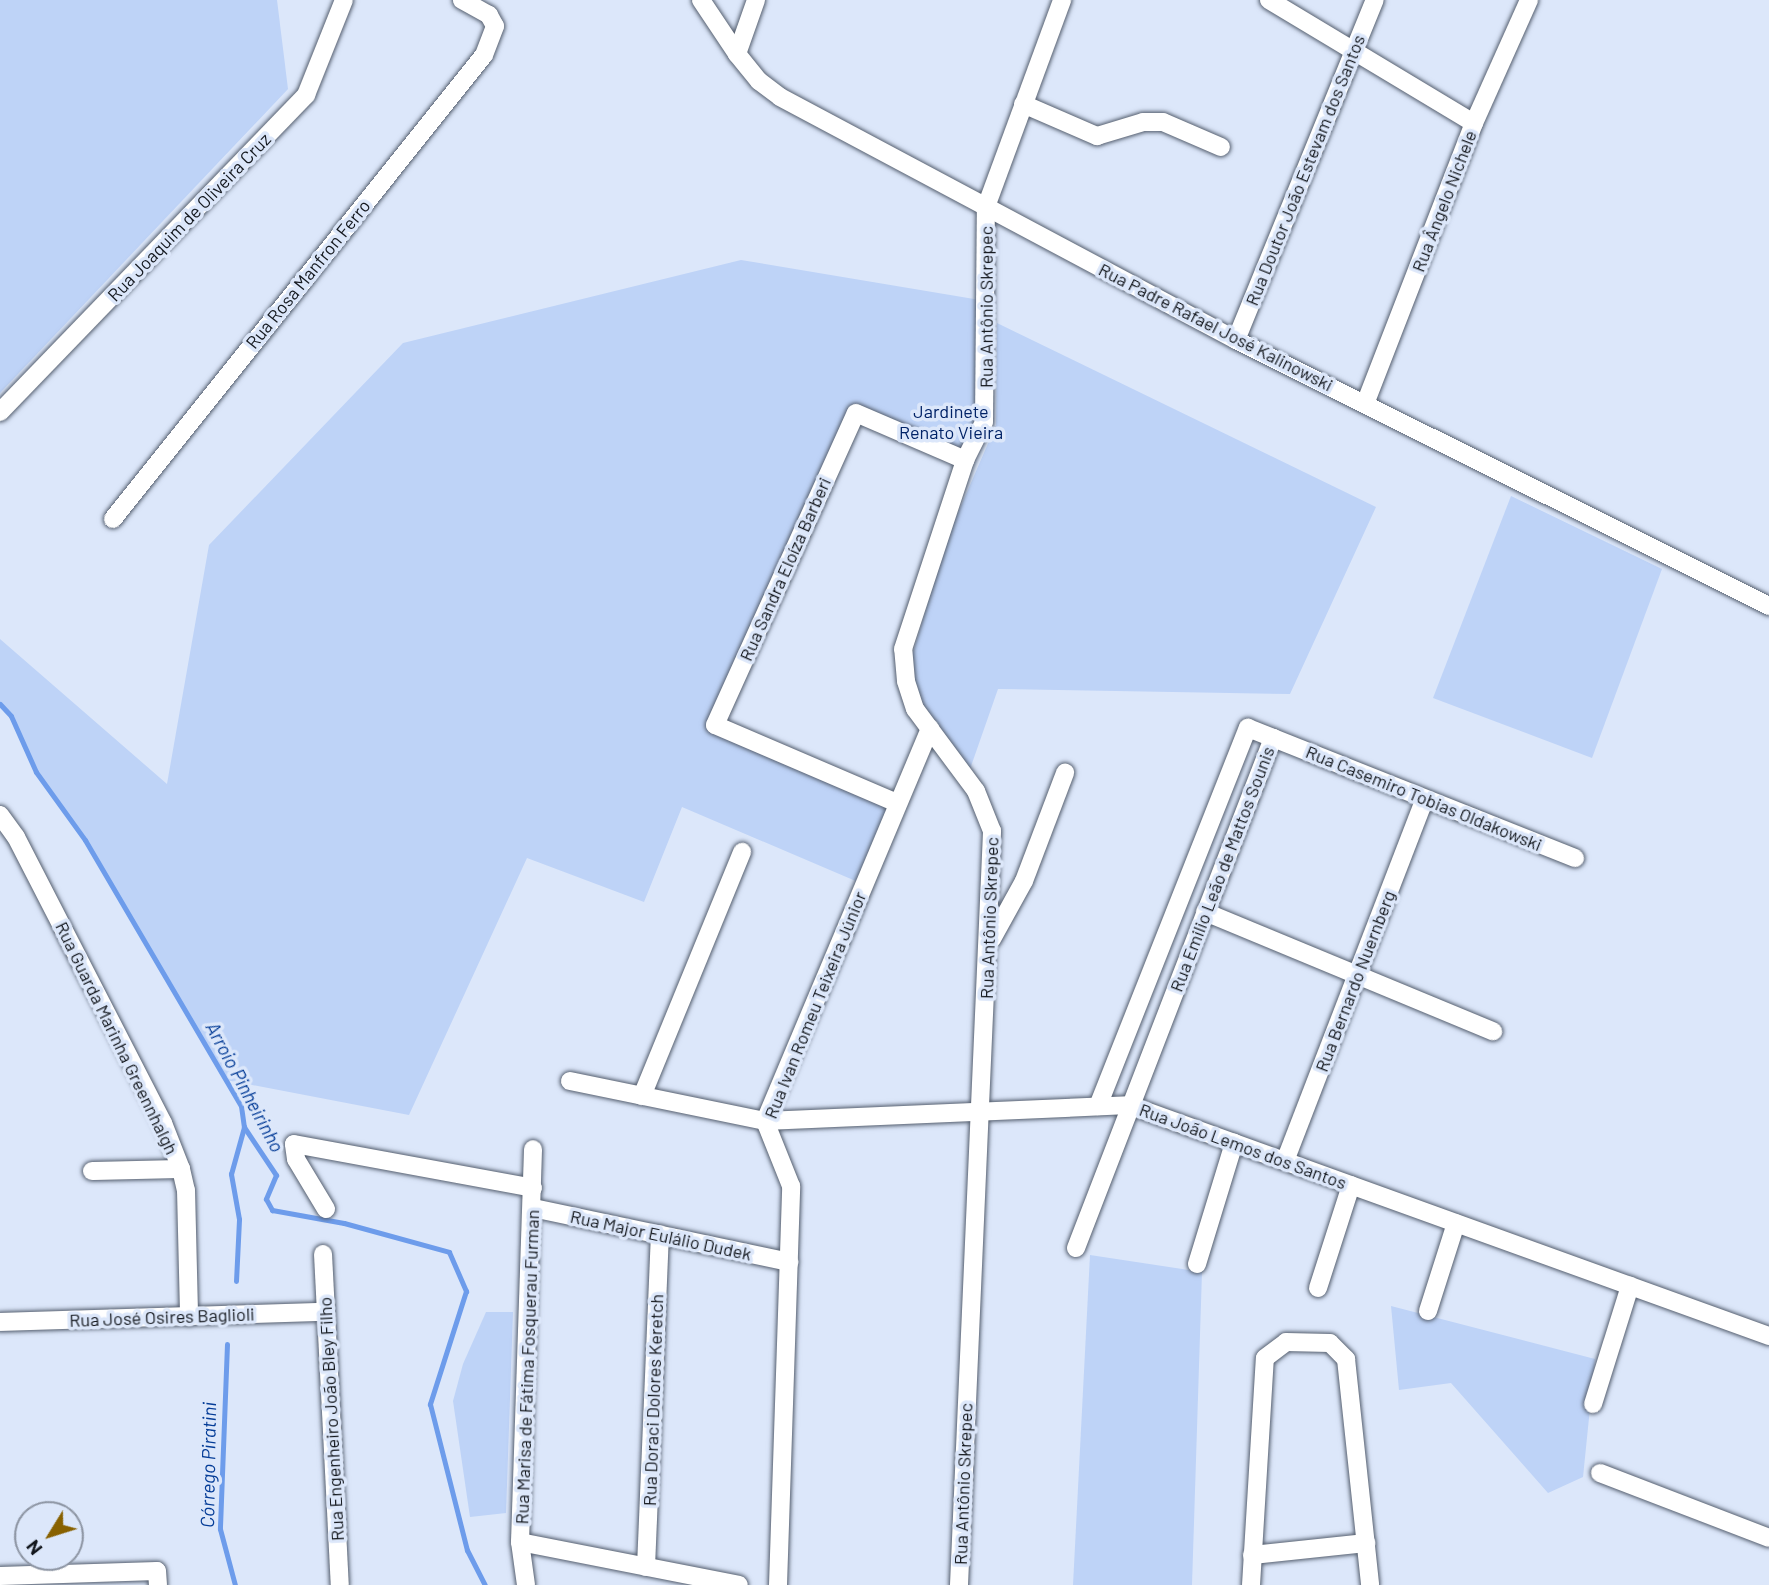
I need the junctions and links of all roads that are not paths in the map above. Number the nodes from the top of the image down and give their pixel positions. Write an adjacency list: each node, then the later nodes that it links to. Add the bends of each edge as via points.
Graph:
1 (344, 0): 17 (street, Rua Joaquim de Oliveira Cruz, via 306,95)
2 (462, 0): 19 (street, Rua Rosa Manfron Ferro, via 489,15 495,26 484,55)
3 (701, 0): 10 (street, Rua Padre Rafael José Kalinowski)
4 (756, 0): 10 (street)
5 (1062, 0): 11 (street, Rua Antônio Skrepec)
6 (1269, 0): 9 (street)
7 (1375, 0): 9 (street, Rua Doutor João Estevam dos Santos)
8 (1529, 0): 12 (street, Rua Ângelo Nichele)
9 (1355, 49): 12 (street); 15 (street, Rua Doutor João Estevam dos Santos)
10 (737, 54): 14 (street, Rua Padre Rafael José Kalinowski, via 759,81 780,97)
11 (1023, 104): 13 (street, via 1097,136 1143,122 1163,122); 14 (street, Rua Antônio Skrepec)
12 (1474, 123): 16 (street, Rua Ângelo Nichele)
13 (1222, 147)
14 (986, 207): 15 (street, Rua Padre Rafael José Kalinowski); 18 (street, Rua Antônio Skrepec, via 986,401 984,422)
15 (1236, 340): 16 (street, Rua Padre Rafael José Kalinowski)
16 (1365, 404): 20 (street, Rua Padre Rafael José Kalinowski)
17 (0, 412)
18 (965, 460): 21 (street, Rua Antônio Skrepec, via 903,649 910,695); 25 (street, Rua Sandra Eloíza Barberi, via 856,413 715,725)
19 (113, 519)
20 (1769, 606)
21 (930, 728): 25 (street, Rua Ivan Romeu Teixeira Júnior); 30 (street, Rua Antônio Skrepec, via 990,818)
22 (1273, 738): 24 (street, Rua Casemiro Tobias Oldakowski); 29 (street, Rua Emilio Leão de Mattos Sounis); 32 (street, Rua Emilio Leão de Mattos Sounis, via 1248,728)
23 (1065, 773): 30 (street, via 1024,881)
24 (1424, 800): 28 (street, Rua Casemiro Tobias Oldakowski); 31 (street, Rua Bernardo Nuernberg)
25 (897, 803): 40 (street, Rua Ivan Romeu Teixeira Júnior)
26 (0, 815): 44 (street, Rua Guarda Marinha Greennhalgh, via 16,837 163,1123)
27 (742, 852): 36 (street)
28 (1575, 858)
29 (1205, 912): 31 (street); 33 (street, Rua Emilio Leão de Mattos Sounis)
30 (990, 943): 39 (street, Rua Antônio Skrepec)
31 (1357, 975): 34 (street); 43 (street, Rua Bernardo Nuernberg)
32 (1149, 977): 33 (street); 38 (street, Rua Emilio Leão de Mattos Sounis)
33 (1175, 987): 37 (street, Rua Emilio Leão de Mattos Sounis)
34 (1493, 1031)
35 (570, 1081): 36 (street, Rua João Lemos dos Santos)
36 (642, 1096): 40 (street, Rua João Lemos dos Santos)
37 (1129, 1105): 38 (street, Rua João Lemos dos Santos); 41 (street, Rua João Lemos dos Santos); 52 (street, Rua Emilio Leão de Mattos Sounis)
38 (1098, 1106): 39 (street, Rua João Lemos dos Santos)
39 (978, 1113): 40 (street, Rua João Lemos dos Santos); 76 (street, Rua Antônio Skrepec)
40 (765, 1121): 54 (street, Rua Ivan Romeu Teixeira Júnior, via 791,1185)
41 (1234, 1143): 43 (street, Rua João Lemos dos Santos); 55 (street)
42 (533, 1149): 47 (street, Rua Marisa de Fátima Fosquerau Furman)
43 (1285, 1161): 46 (street, Rua João Lemos dos Santos)
44 (181, 1169): 45 (street); 60 (street, Rua Guarda Marinha Greennhalgh, via 186,1190)
45 (92, 1171)
46 (1351, 1185): 50 (street, Rua João Lemos dos Santos); 57 (street)
47 (533, 1188): 48 (street, Rua Marisa de Fátima Fosquerau Furman); 49 (street, via 294,1144 296,1159)
48 (533, 1208): 51 (street, Rua Major Eulálio Dudek); 66 (street, Rua Marisa de Fátima Fosquerau Furman)
49 (326, 1209)
50 (1456, 1223): 56 (street, Rua João Lemos dos Santos); 58 (street)
51 (660, 1234): 54 (street, Rua Major Eulálio Dudek); 69 (street, Rua Doraci Dolores Keretch)
52 (1076, 1248)
53 (323, 1254): 59 (street, Rua Engenheiro João Bley Filho)
54 (789, 1262): 75 (street, Rua Ivan Romeu Teixeira Júnior)
55 (1197, 1264)
56 (1630, 1286): 62 (street, Rua João Lemos dos Santos); 63 (street)
57 (1318, 1288)
58 (1428, 1311)
59 (324, 1312): 60 (street, Rua José Osires Baglioli); 72 (street, Rua Engenheiro João Bley Filho)
60 (189, 1317): 61 (street, Rua José Osires Baglioli)
61 (0, 1322)
62 (1769, 1336)
63 (1593, 1404)
64 (1600, 1473): 65 (street)
65 (1769, 1538)
66 (520, 1542): 69 (street); 73 (street, Rua Marisa de Fátima Fosquerau Furman)
67 (1366, 1544): 68 (street); 68 (street, via 1346,1359 1330,1343 1286,1342 1265,1358); 78 (street)
68 (1252, 1555): 77 (street)
69 (646, 1567): 74 (street)
70 (0, 1576): 71 (street)
71 (157, 1578)
72 (340, 1585)
73 (526, 1585)
74 (739, 1585)
75 (778, 1585)
76 (959, 1585)
77 (1251, 1585)
78 (1370, 1585)

